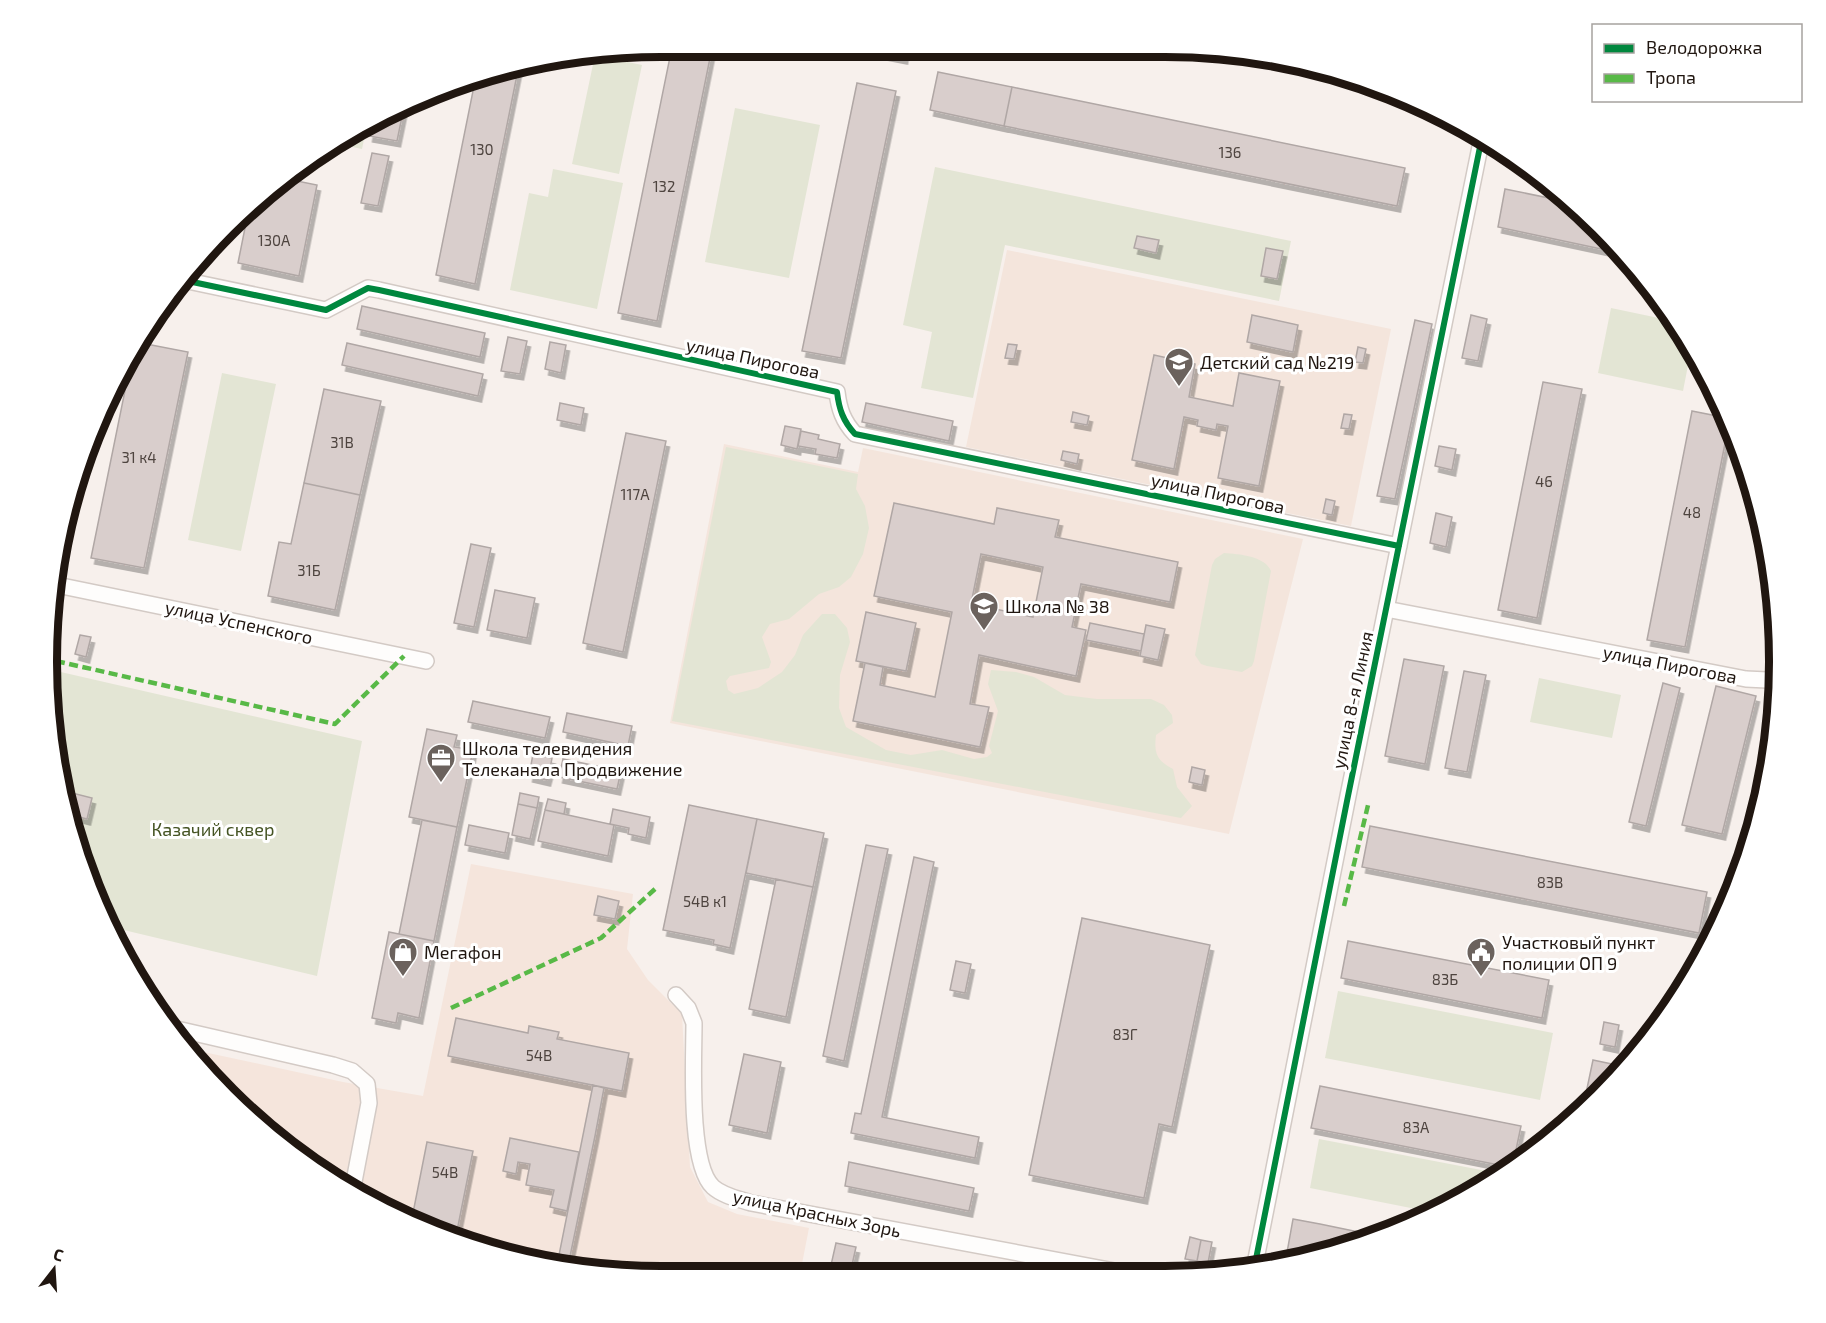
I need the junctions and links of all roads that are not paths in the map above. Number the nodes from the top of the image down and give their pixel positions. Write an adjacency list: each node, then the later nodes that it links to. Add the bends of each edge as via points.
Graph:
1 (1480, 146): 3 (street, улица 8-я Линия)
2 (192, 282): 3 (street, улица Пирогова, via 326,310 368,288 379,290 837,392 839,409 855,434)
3 (1399, 546): 5 (street, улица 8-я Линия)
4 (62, 586): 6 (street, улица Успенского)
5 (1386, 609): 7 (street, улица Пирогова, via 1746,679); 11 (street, улица 8-я Линия)
6 (426, 660)
7 (1769, 679)
8 (676, 995): 12 (street, улица Красных Зорь, via 688,1008 694,1023 696,1144 701,1168 712,1187 751,1203)
9 (183, 1031): 10 (street, via 333,1065 352,1071 367,1084 369,1103)
10 (354, 1182)
11 (1256, 1259)
12 (1088, 1266)

